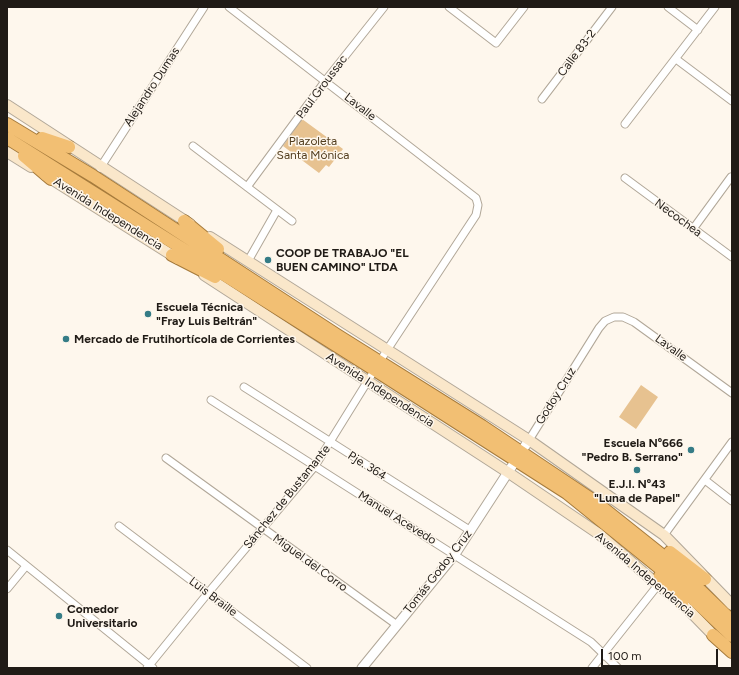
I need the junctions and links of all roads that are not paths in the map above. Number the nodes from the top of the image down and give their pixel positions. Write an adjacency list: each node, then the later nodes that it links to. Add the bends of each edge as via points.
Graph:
1 (204, 7): 22 (street, Alejandro Dumas)
2 (229, 7): 11 (street, Lavalle)
3 (384, 7): 11 (street, Paul Groussac)
4 (449, 7): 5 (street, via 496,43)
5 (524, 7)
6 (612, 7): 12 (street, Calle 83-2)
7 (668, 7): 9 (street)
8 (715, 7): 9 (street)
9 (698, 30): 10 (street)
10 (676, 59): 13 (street); 16 (street)
11 (326, 80): 26 (street, Paul Groussac); 28 (street, Lavalle, via 476,198)
12 (542, 99)
13 (732, 101)
14 (7, 106): 20 (main road)
15 (7, 123): 20 (highway, via 50,142); 35 (highway, Avenida Independencia, via 93,176)
16 (625, 124)
17 (7, 138): 35 (highway, Avenida Independencia)
18 (7, 142): 25 (highway)
19 (193, 146): 26 (street)
20 (69, 147): 22 (main road)
21 (7, 152): 25 (main road, Avenida Independencia)
22 (100, 168): 29 (main road)
23 (731, 176): 31 (street)
24 (624, 178): 31 (street, Necochea)
25 (51, 179): 32 (main road, Avenida Independencia)
26 (247, 187): 27 (street)
27 (277, 210): 30 (street); 34 (street)
28 (476, 215): 37 (street, Sánchez de Bustamante)
29 (184, 221): 34 (main road); 35 (highway, via 264,280)
30 (292, 221)
31 (693, 229): 33 (street, Necochea)
32 (172, 255): 35 (highway); 39 (main road, Avenida Independencia)
33 (732, 257)
34 (248, 260): 37 (main road)
35 (290, 310): 38 (highway, Avenida Independencia)
36 (605, 321): 41 (street, Lavalle, via 623,317 634,322); 43 (street, Godoy Cruz)
37 (387, 350): 38 (street, Sánchez de Bustamante); 43 (main road)
38 (378, 365): 39 (street, Sánchez de Bustamante); 46 (highway, Avenida Independencia)
39 (368, 382): 44 (street, Sánchez de Bustamante); 49 (main road, Avenida Independencia)
40 (244, 387): 44 (street, Pje. 364)
41 (732, 392)
42 (211, 400): 48 (street, Manuel Acevedo)
43 (529, 440): 46 (street, Godoy Cruz); 57 (main road)
44 (331, 442): 48 (street, Sánchez de Bustamante); 55 (street, Pje. 364)
45 (732, 442): 50 (street)
46 (519, 456): 49 (street, Godoy Cruz); 51 (highway, Avenida Independencia); 56 (highway, Avenida Independencia)
47 (166, 458): 54 (street, Miguel del Corro)
48 (315, 466): 54 (street, Sánchez de Bustamante); 59 (street, Manuel Acevedo)
49 (509, 473): 55 (street, Tomás Godoy Cruz); 62 (main road, Avenida Independencia, via 599,534)
50 (705, 480): 52 (street); 57 (street)
51 (594, 501): 61 (highway, via 648,535); 67 (highway, Avenida Independencia, via 673,564)
52 (732, 501)
53 (118, 526): 64 (street, Luis Braille)
54 (263, 529): 64 (street, Sánchez de Bustamante); 68 (street, Miguel del Corro)
55 (471, 532): 59 (street, Tomás Godoy Cruz)
56 (616, 533): 65 (highway, via 662,578); 70 (highway, Avenida Independencia, via 666,573)
57 (664, 535): 61 (main road)
58 (7, 550): 60 (street)
59 (455, 554): 68 (street, Tomás Godoy Cruz); 72 (street, Manuel Acevedo)
60 (26, 566): 63 (street); 74 (street)
61 (706, 579): 66 (main road)
62 (658, 585): 65 (main road, Avenida Independencia); 72 (street)
63 (7, 589)
64 (208, 593): 74 (street, Sánchez de Bustamante); 75 (street, Luis Braille)
65 (682, 603): 69 (main road, Avenida Independencia)
66 (732, 605)
67 (732, 622)
68 (396, 625): 76 (street, Tomás Godoy Cruz)
69 (713, 635): 71 (highway); 73 (main road, Avenida Independencia)
70 (732, 636)
71 (732, 652)
72 (604, 653): 77 (street); 78 (street, Manuel Acevedo)
73 (732, 655)
74 (150, 667)
75 (307, 668)
76 (362, 668)
77 (592, 668)
78 (618, 668)

